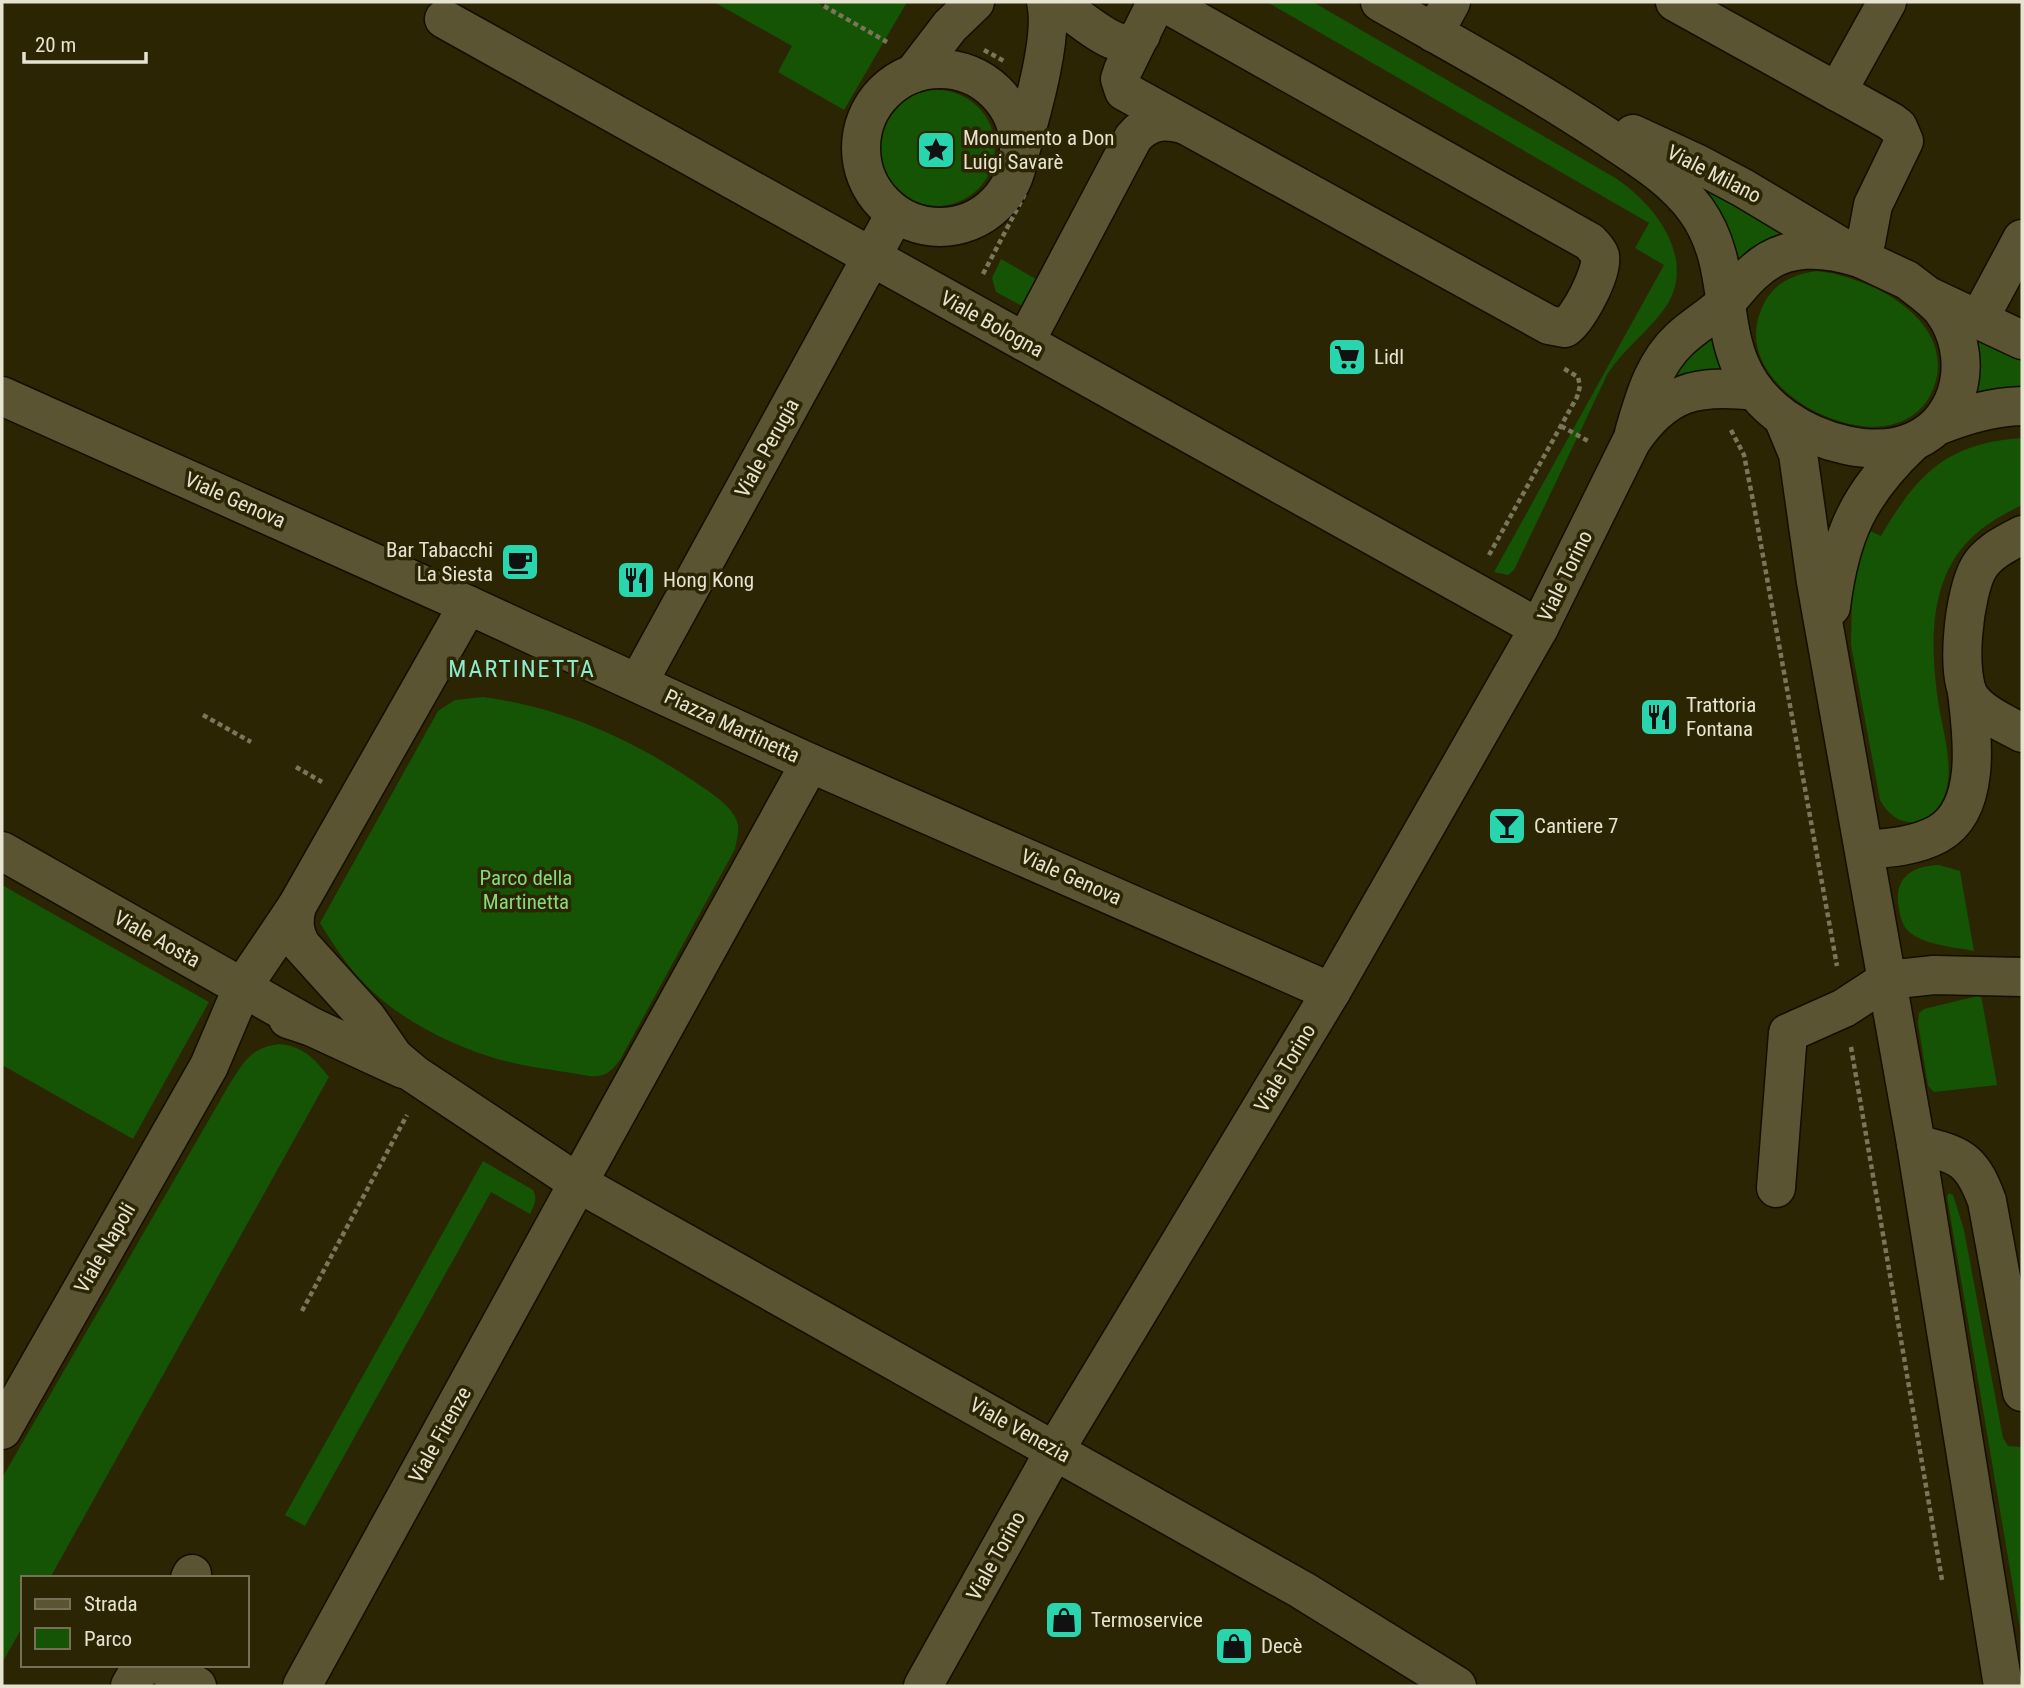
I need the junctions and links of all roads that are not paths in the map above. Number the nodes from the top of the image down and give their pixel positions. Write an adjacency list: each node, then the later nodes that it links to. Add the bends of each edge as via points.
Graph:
1 (975, 2): 10 (street)
2 (1046, 2): 14 (street, via 1042,61)
3 (1057, 2): 9 (street, via 1118,42)
4 (1380, 2): 7 (street, Viale Milano)
5 (1675, 2): 11 (street)
6 (1887, 2): 11 (street)
7 (1442, 17): 12 (street, Viale Milano)
8 (444, 19): 17 (street, Viale Bologna)
9 (1141, 35): 13 (street, via 1121,75 1122,88); 13 (street, via 1153,12 1162,5 1172,7 1590,242 1600,258 1597,277 1573,321 1560,328 1549,325)
10 (918, 67): 14 (street, via 966,73 990,86 1007,105 1017,128); 15 (street, via 890,86 872,106 862,130 861,157 868,183)
11 (1837, 92): 18 (street, via 1890,121 1905,141 1873,205)
12 (1560, 105): 18 (street, Viale Milano, via 1698,164); 20 (street, Viale Milano, via 1649,164 1684,196 1707,231)
13 (1183, 124): 23 (street, via 1159,121 1133,138)
14 (1019, 154): 15 (street, via 1013,178 1000,200 980,216 956,225 931,227)
15 (895, 214): 17 (street, Viale Perugia)
16 (2022, 239): 21 (street)
17 (872, 257): 23 (street, Viale Bologna); 34 (street, Viale Perugia)
18 (1860, 258): 19 (street, Viale Milano); 20 (street, Viale Milano, via 1816,248 1780,256 1753,272)
19 (1928, 296): 21 (street, Viale Milano); 28 (street, Viale Milano, via 1954,331 1962,368 1953,405)
20 (1726, 303): 24 (street, Viale Milano, via 1731,340); 29 (street, Viale Torino, via 1679,340 1662,361 1645,395)
21 (1979, 319): 22 (street, Viale Milano)
22 (2022, 340)
23 (1025, 342): 32 (street, Viale Bologna)
24 (1755, 391): 27 (street, Viale Milano); 29 (street, Viale Torino, via 1715,388 1684,395 1642,425)
25 (2, 396): 31 (street, Viale Genova)
26 (2022, 406): 28 (street, Viale Milano, via 1967,415)
27 (1783, 418): 28 (street, Viale Milano, via 1821,438 1873,449 1893,448); 33 (street, via 1798,454)
28 (1925, 434): 33 (street, via 1886,467 1847,532 1835,578)
29 (1631, 442): 32 (street, Viale Torino)
30 (2022, 535): 35 (street, via 1995,550 1979,567 1970,589 1962,642)
31 (468, 605): 34 (street, Piazza Martinetta); 40 (street)
32 (1539, 628): 44 (street, Viale Torino)
33 (1829, 651): 38 (street)
34 (638, 683): 37 (street, Piazza Martinetta)
35 (1967, 692): 36 (street, via 1981,708); 38 (street, via 1973,758 1963,803 1954,819 1941,832 1921,841)
36 (2022, 733)
37 (810, 763): 44 (street, Viale Genova); 49 (street, Piazza Martinetta)
38 (1865, 850): 42 (street)
39 (2, 851): 43 (street, Viale Aosta)
40 (297, 906): 43 (street); 47 (street, via 293,919 301,945 367,1018 394,1057)
41 (2022, 976): 42 (street, via 1934,975)
42 (1887, 980): 48 (street); 50 (street, via 1844,1008 1788,1033)
43 (243, 986): 45 (street, Viale Aosta); 46 (street, Viale Napoli)
44 (1331, 992): 53 (street, Viale Torino)
45 (313, 1027): 46 (street, Viale Napoli, via 286,1018 258,1023 226,1046); 47 (street)
46 (209, 1066): 52 (street, Viale Napoli)
47 (420, 1077): 49 (street)
48 (1916, 1144): 51 (street, via 1951,1153 1968,1163 1979,1180 1987,1201); 61 (street)
49 (578, 1183): 53 (street, Viale Venezia); 58 (street, Viale Firenze)
50 (1776, 1188)
51 (2022, 1392)
52 (3, 1423)
53 (1055, 1450): 59 (street, Viale Torino); 60 (street, Viale Venezia, via 1302,1590)
54 (141, 1667): 56 (street)
55 (164, 1667): 57 (street)
56 (130, 1686)
57 (197, 1686)
58 (302, 1686)
59 (923, 1686)
60 (1457, 1686)
61 (2003, 1686)

